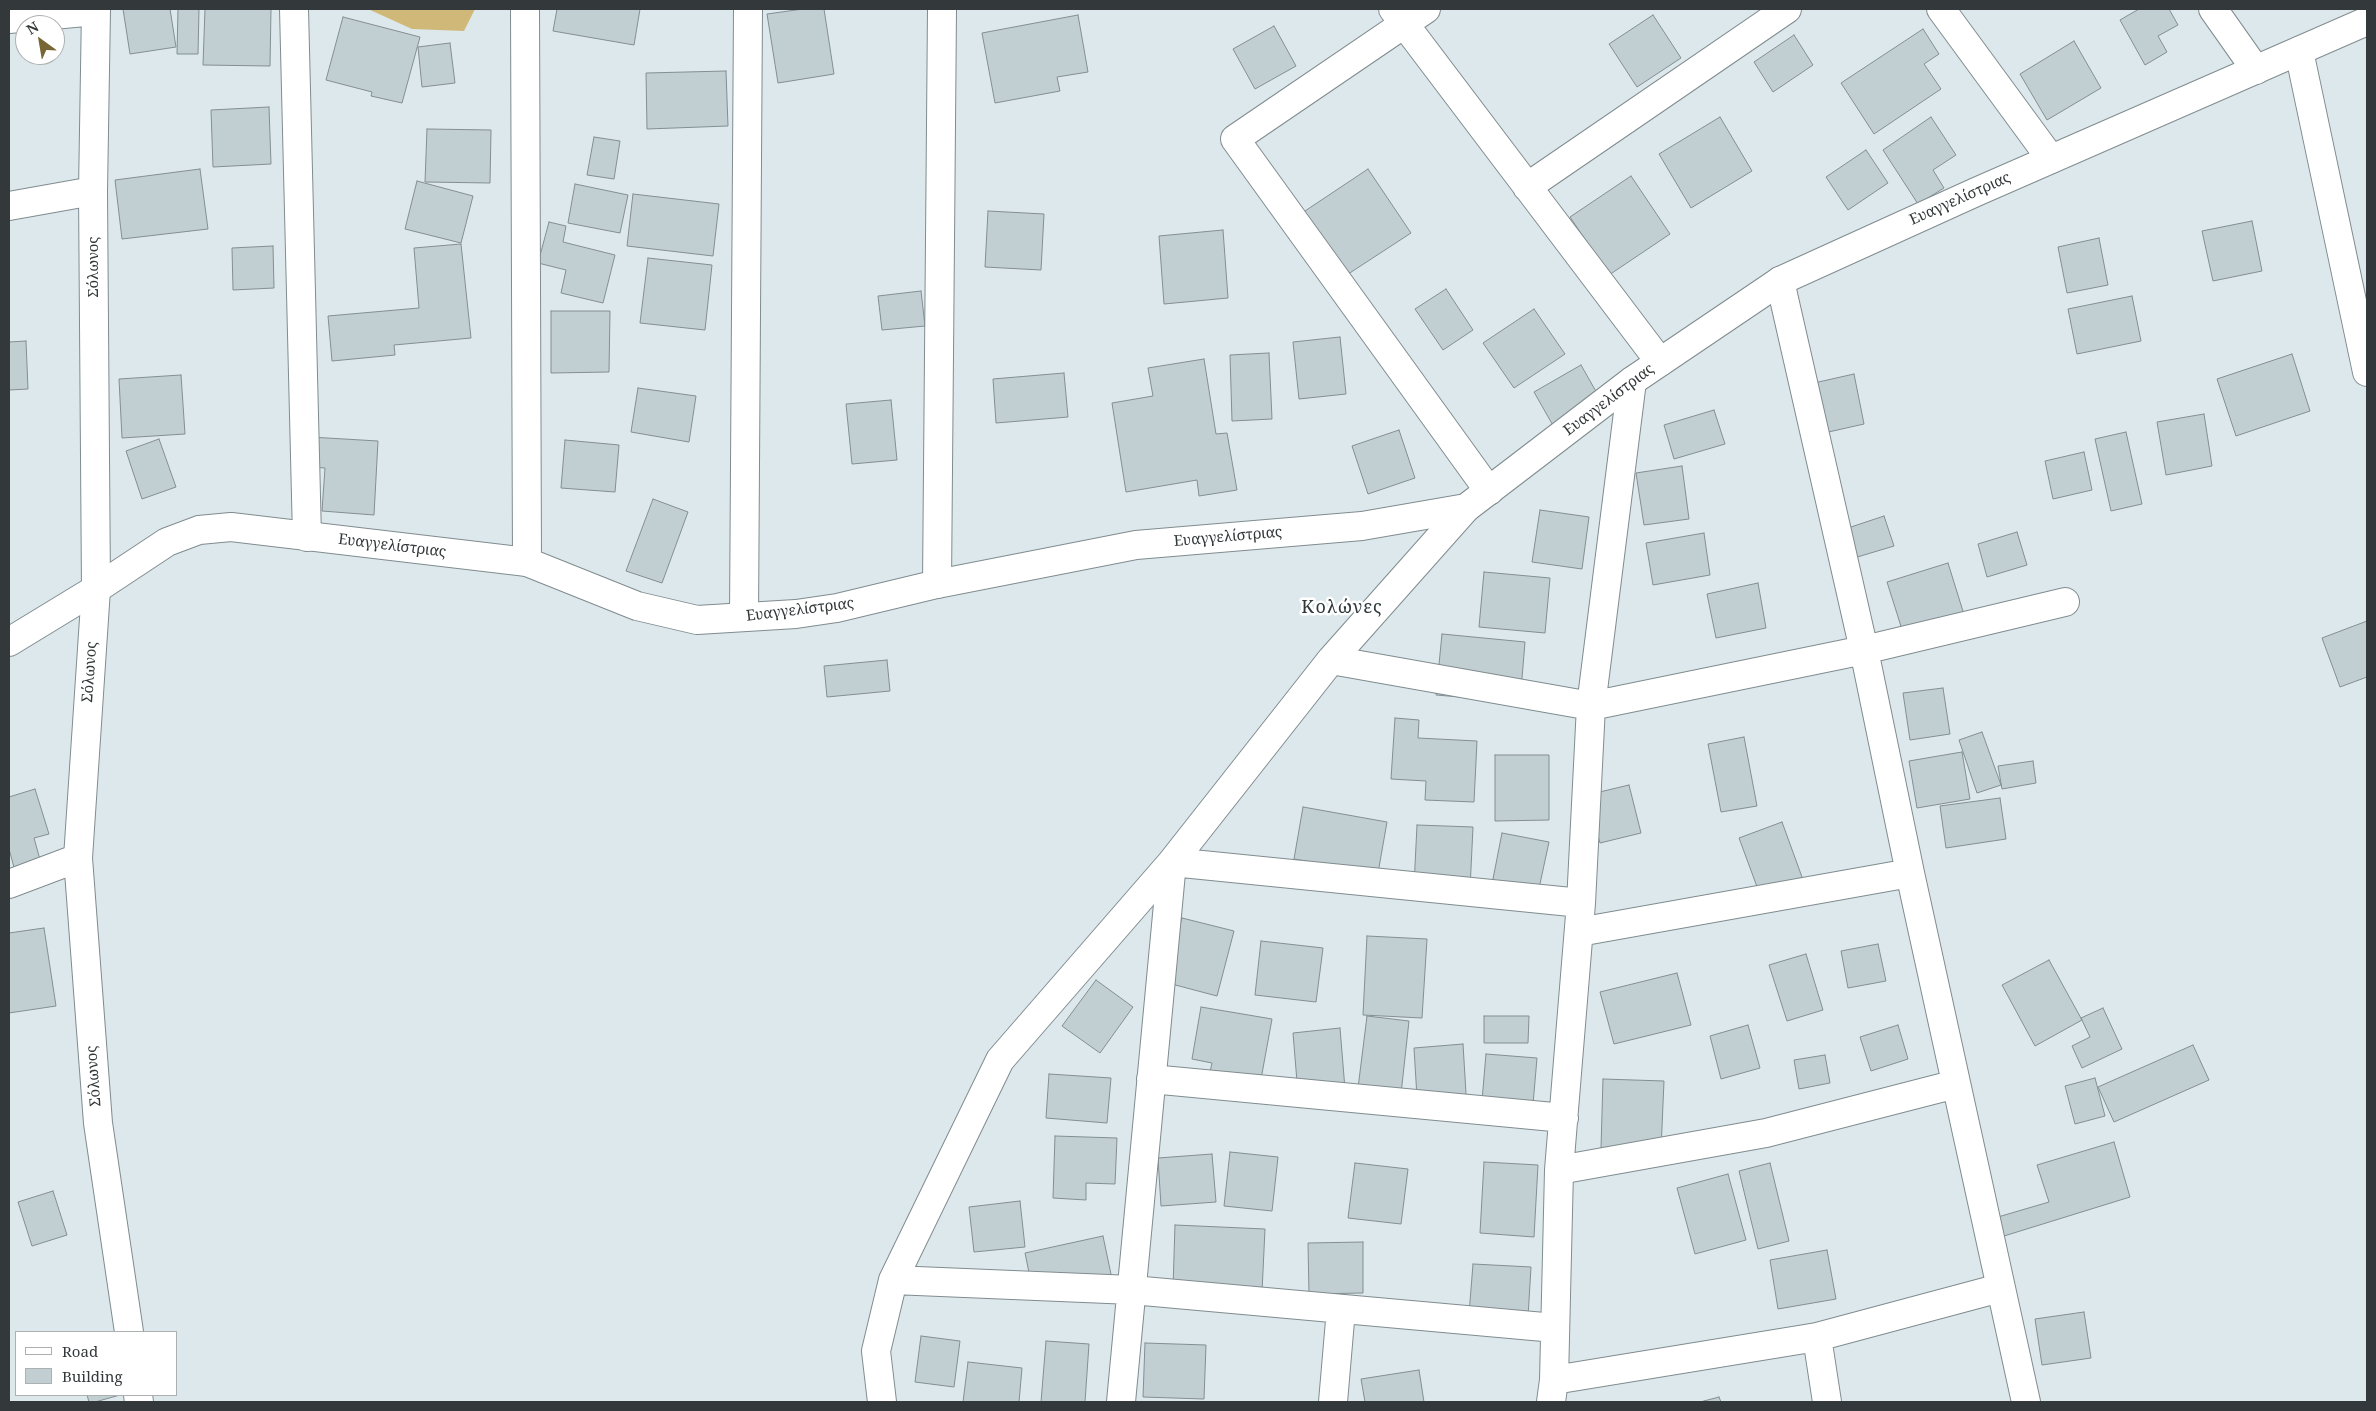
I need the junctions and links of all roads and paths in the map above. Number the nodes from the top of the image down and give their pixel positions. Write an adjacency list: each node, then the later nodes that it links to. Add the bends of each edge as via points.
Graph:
1 (294, 9): 24 (street)
2 (525, 9): 25 (street)
3 (748, 9): 29 (street)
4 (942, 9): 26 (street)
5 (1787, 9): 15 (street)
6 (1942, 9): 14 (street)
7 (2213, 9): 13 (street)
8 (96, 10): 10 (street); 16 (street, Σόλωνος)
9 (1408, 14): 15 (street); 22 (street, via 1235,139)
10 (9, 19)
11 (2367, 21): 12 (street, Ευαγγελίστριας)
12 (2299, 51): 13 (street, Ευαγγελίστριας); 20 (street)
13 (2256, 70): 14 (street, Ευαγγελίστριας)
14 (2051, 159): 18 (street, Ευαγγελίστριας)
15 (1527, 187): 19 (street)
16 (93, 191): 17 (street); 27 (street, Σόλωνος)
17 (9, 206)
18 (1780, 281): 19 (street, Ευαγγελίστριας); 31 (street)
19 (1660, 362): 21 (street, Ευαγγελίστριας)
20 (2367, 372)
21 (1632, 381): 22 (street, Ευαγγελίστριας); 33 (street)
22 (1488, 491): 23 (street, Ευαγγελίστριας)
23 (1466, 508): 26 (street, Ευαγγελίστριας, via 1362,526 1136,545); 32 (street)
24 (307, 536): 25 (street, Ευαγγελίστριας); 27 (street, Ευαγγελίστριας, via 232,527 199,530 167,542)
25 (527, 562): 29 (street, Ευαγγελίστριας, via 637,606 697,620)
26 (937, 584): 29 (street, Ευαγγελίστριας, via 837,608)
27 (96, 589): 30 (street, Ευαγγελίστριας); 34 (street, Σόλωνος)
28 (2065, 602): 31 (street)
29 (744, 617)
30 (9, 642)
31 (1864, 650): 33 (street); 36 (street)
32 (1331, 660): 33 (street); 35 (street)
33 (1591, 706): 38 (street)
34 (78, 858): 37 (street); 49 (street, Σόλωνος, via 98,1123)
35 (1172, 862): 38 (street); 40 (street); 44 (street, via 1000,1060)
36 (1910, 873): 39 (street); 41 (street)
37 (9, 884)
38 (1581, 904): 39 (street)
39 (1579, 932): 42 (street)
40 (1151, 1079): 42 (street); 46 (street)
41 (1956, 1084): 43 (street, via 1766,1133); 45 (street)
42 (1564, 1118): 43 (street)
43 (1559, 1170): 48 (street)
44 (893, 1280): 46 (street); 52 (street, via 876,1351)
45 (2000, 1288): 50 (street); 56 (street)
46 (1132, 1290): 47 (street); 53 (street)
47 (1341, 1309): 48 (street); 54 (street)
48 (1555, 1328): 51 (street)
49 (129, 1331)
50 (1817, 1337): 51 (street); 55 (street)
51 (1553, 1391)
52 (882, 1402)
53 (1121, 1402)
54 (1333, 1402)
55 (1827, 1402)
56 (2026, 1402)

